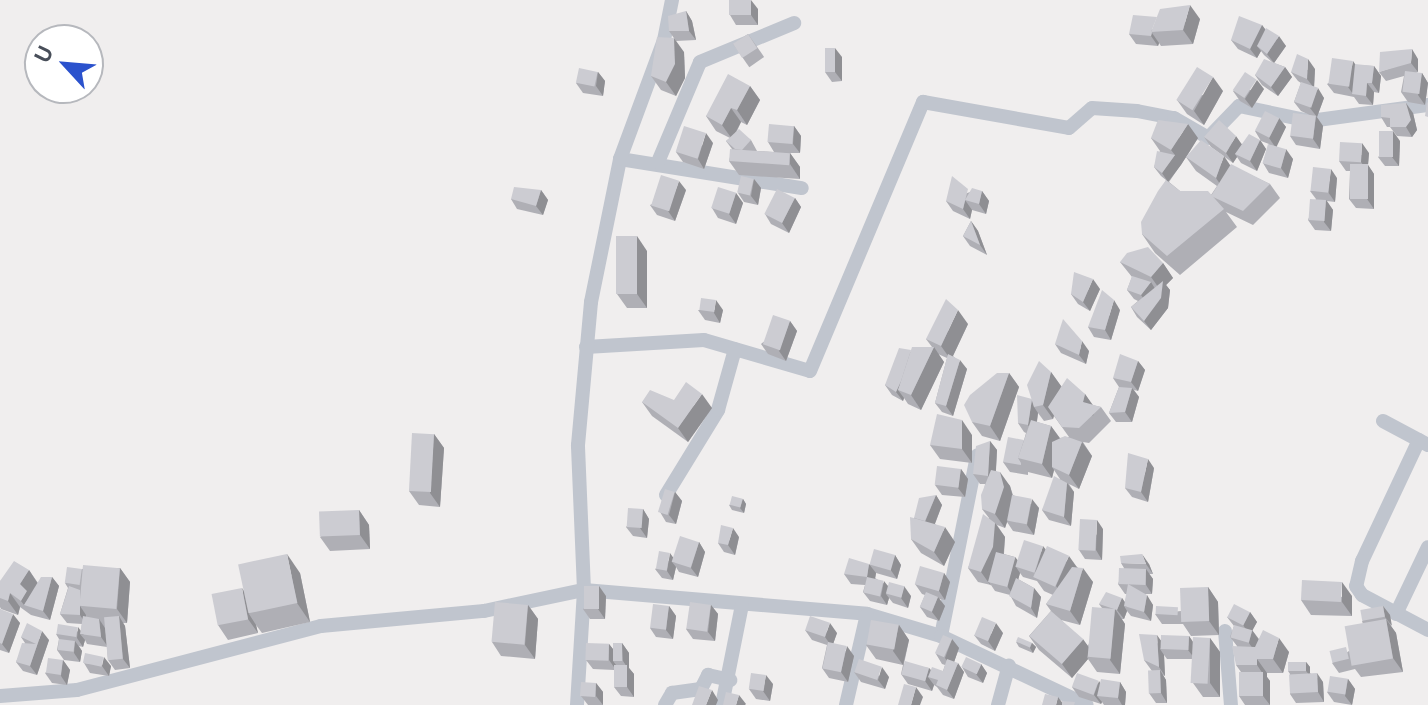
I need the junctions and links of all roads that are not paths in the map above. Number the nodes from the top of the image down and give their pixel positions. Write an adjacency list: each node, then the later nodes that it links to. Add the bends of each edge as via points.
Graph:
1 (672, 0): 4 (street, via 664,40)
2 (794, 23): 5 (street, via 700,62)
3 (1428, 105): 8 (street, via 1310,121 1239,106 1208,138 1174,118 1137,111 1092,108 1069,128 923,102 810,371)
4 (620, 159): 5 (street); 7 (street, via 599,244)
5 (658, 162): 6 (street)
6 (802, 188)
7 (586, 347): 8 (street, via 690,340); 14 (street, via 578,475)
8 (735, 349): 12 (street, via 718,410)
9 (1383, 421): 10 (street)
10 (1424, 443): 17 (street, via 1356,581 1362,595)
11 (979, 448): 20 (street)
12 (666, 495)
13 (1427, 552): 17 (street)
14 (584, 590): 15 (street); 23 (street, via 484,611 321,626 77,690); 24 (street)
15 (742, 605): 16 (street); 22 (street)
16 (867, 614): 20 (street); 27 (street)
17 (1396, 614): 18 (street)
18 (1428, 630)
19 (1225, 631): 30 (street)
20 (941, 636): 21 (street)
21 (1009, 665): 28 (street); 29 (street)
22 (730, 680): 25 (street, via 708,675 701,689 672,693); 26 (street)
23 (0, 696)
24 (577, 705)
25 (665, 705)
26 (722, 705)
27 (846, 705)
28 (998, 705)
29 (1087, 705)
30 (1231, 705)

